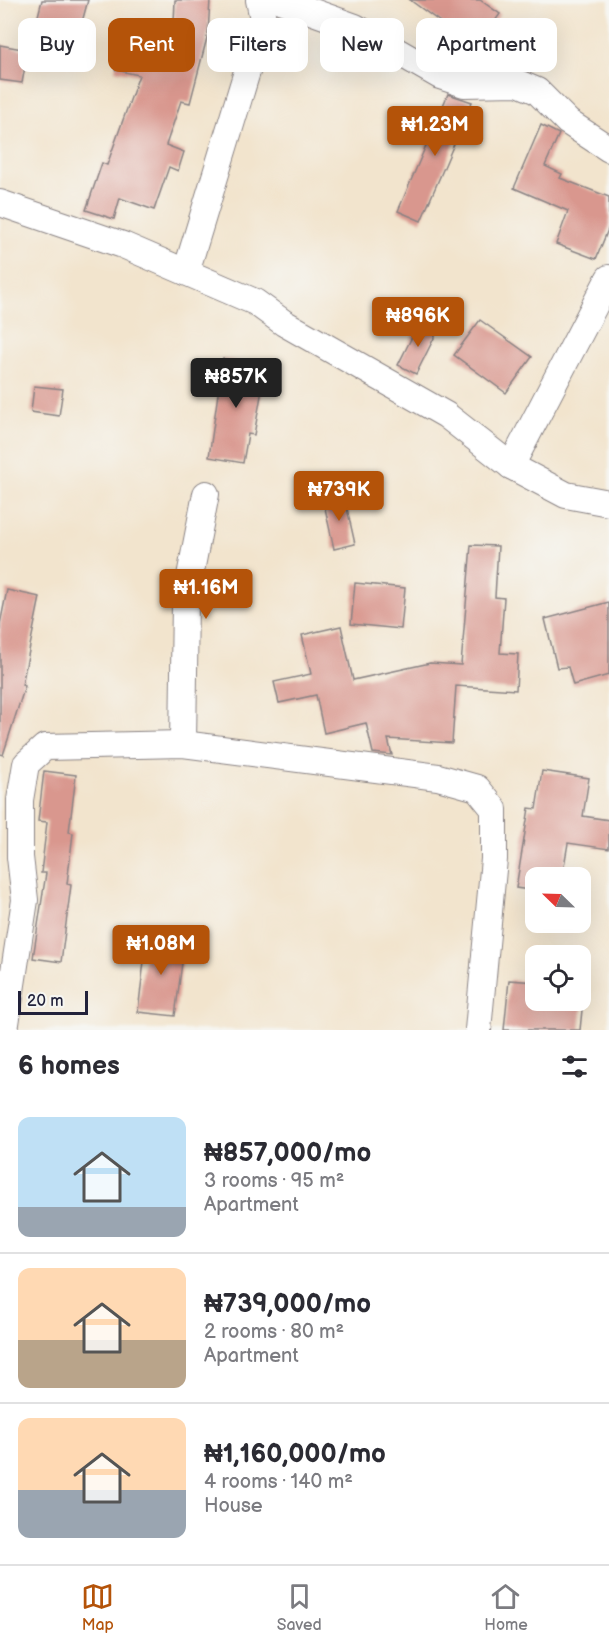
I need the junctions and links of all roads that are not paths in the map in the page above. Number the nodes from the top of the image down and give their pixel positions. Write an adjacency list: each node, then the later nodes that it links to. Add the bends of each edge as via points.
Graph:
1 (260, 0): 5 (street, via 263,20)
2 (280, 0): 3 (street, via 355,27 440,76 464,84 518,83 537,91 568,122)
3 (609, 149)
4 (0, 203): 5 (street, via 123,245)
5 (186, 272): 7 (street, via 255,302 284,323 446,415)
6 (609, 278): 7 (street)
7 (511, 466): 9 (street, via 566,495)
8 (206, 494): 10 (street, via 185,602)
9 (609, 503)
10 (183, 744): 11 (street, via 45,747 26,764); 13 (street, via 438,777 477,788 494,809 494,859)
11 (10, 854): 12 (street, via 25,900)
12 (5, 1030)
13 (478, 1030)

